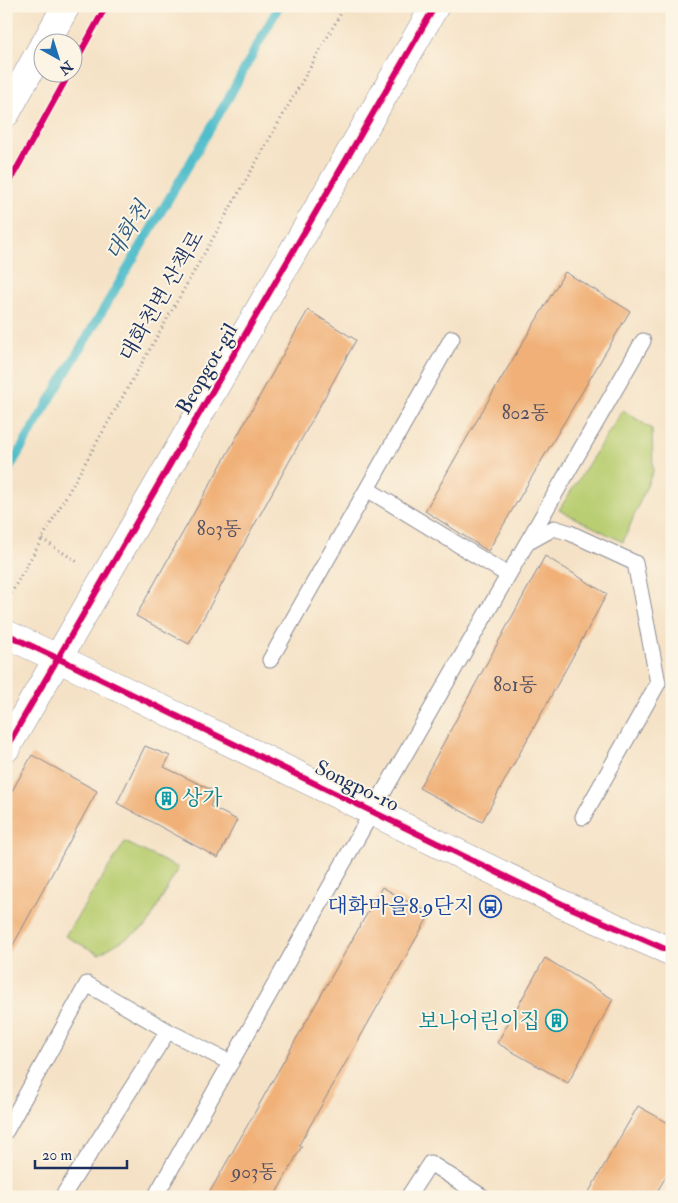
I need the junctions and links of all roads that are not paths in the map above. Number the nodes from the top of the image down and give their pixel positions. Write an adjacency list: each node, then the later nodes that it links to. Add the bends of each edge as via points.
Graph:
1 (66, 6): 3 (street)
2 (435, 6): 12 (street, Beopgot-gil)
3 (52, 32)
4 (32, 66): 5 (street)
5 (6, 113)
6 (452, 338): 8 (lane)
7 (643, 341): 9 (lane)
8 (368, 490): 10 (lane); 13 (lane)
9 (526, 544): 10 (lane); 16 (lane, via 554,528 635,563 658,683)
10 (508, 575): 15 (lane)
11 (18, 640): 12 (street, Songpo-ro)
12 (59, 659): 14 (street, Beopgot-gil); 15 (street, Songpo-ro)
13 (270, 660)
14 (6, 748)
15 (372, 812): 17 (street, Songpo-ro, via 562,904); 19 (lane)
16 (583, 817)
17 (672, 952)
18 (168, 1031): 19 (lane); 20 (lane, via 87,984); 21 (lane)
19 (230, 1063): 22 (lane)
20 (6, 1131)
21 (62, 1197)
22 (155, 1197)
23 (408, 1197): 24 (lane, via 430,1163)
24 (482, 1197)

